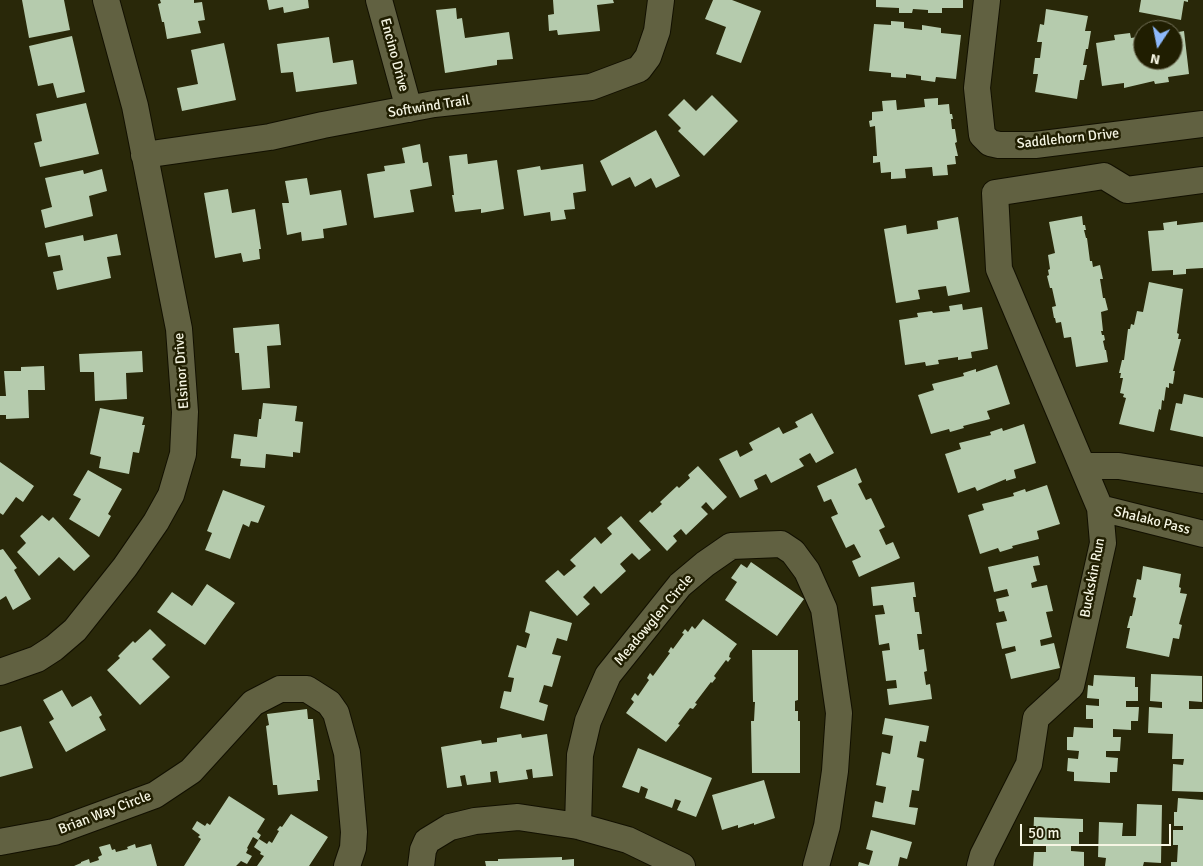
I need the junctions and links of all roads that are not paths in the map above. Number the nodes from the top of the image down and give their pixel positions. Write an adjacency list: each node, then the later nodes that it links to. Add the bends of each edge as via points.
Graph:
1 (106, 0): 7 (street, Elsinor Drive, via 135,106)
2 (379, 0): 5 (street, Encino Drive)
3 (661, 0): 5 (street, Softwind Trail, via 657,31 648,57 639,69 591,87)
4 (987, 0): 6 (street, Saddlehorn Drive, via 977,88 982,135 990,143 1035,145)
5 (409, 109): 7 (street, Softwind Trail, via 270,137)
6 (1203, 124)
7 (144, 155): 13 (street, Elsinor Drive, via 179,329 185,412 183,454 171,495 156,522 75,630 37,659)
8 (1203, 180): 9 (street, Buckskin Run, via 1126,190 1104,176 995,193 999,270)
9 (1083, 466): 10 (street, via 1120,466); 11 (street, Buckskin Run)
10 (1203, 480)
11 (1100, 508): 12 (street, Shalako Pass); 20 (street, Buckskin Run, via 1102,543 1071,686 1036,718 1030,764)
12 (1203, 534)
13 (0, 672)
14 (578, 826): 17 (street, via 518,817 450,827 427,841); 18 (street, via 628,840); 19 (street, Meadowglen Circle, via 580,755 588,721 608,675 680,586 705,564 731,546 781,544 793,552 807,571 824,609 839,712 835,771)
15 (0, 842): 16 (street, Brian Way Circle, via 54,832 155,795 191,771 253,703 280,689 307,689 329,703 336,713 347,753 354,832)
16 (347, 866)
17 (422, 866)
18 (682, 866)
19 (816, 866)
20 (980, 866)

